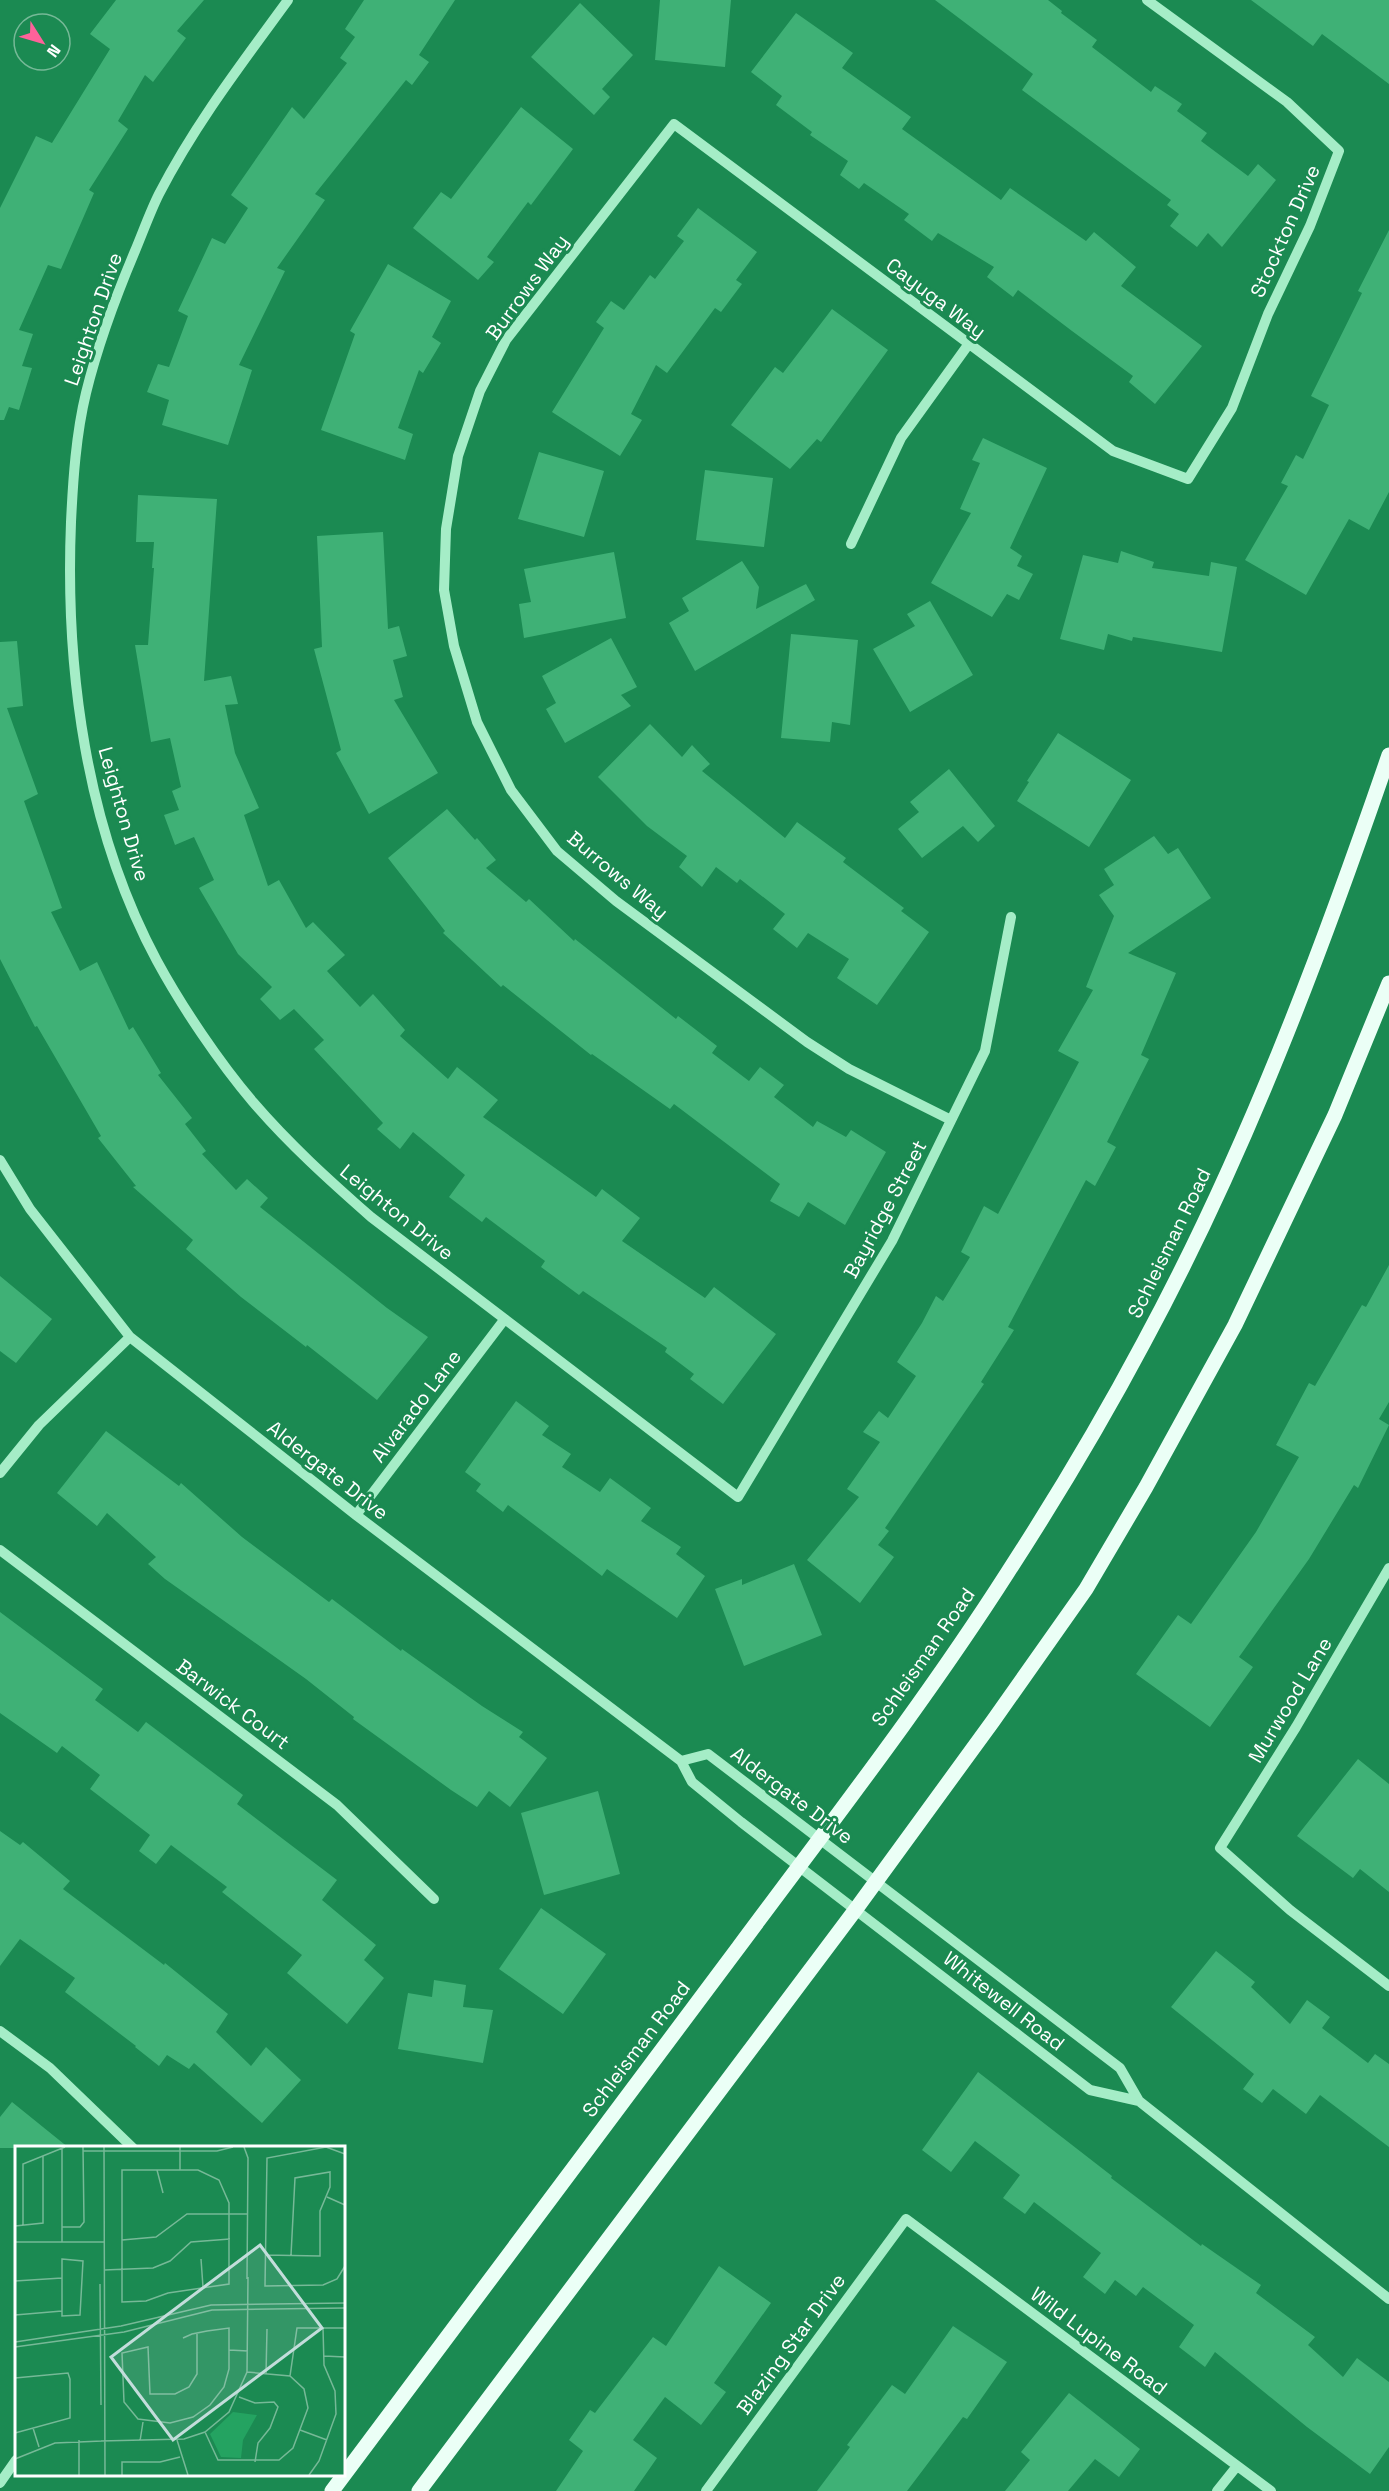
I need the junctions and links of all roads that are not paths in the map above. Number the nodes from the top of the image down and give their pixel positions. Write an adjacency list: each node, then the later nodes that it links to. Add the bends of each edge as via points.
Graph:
1 (288, 0): 12 (street, Leighton Drive, via 210,105 158,195 116,298 86,394 73,484 69,580 74,675 90,772 117,870 157,960 200,1029 252,1101 314,1167 370,1217)
2 (1147, 0): 5 (street, Stockton Drive, via 1287,102 1339,152 1311,226 1268,314 1232,408)
3 (674, 124): 4 (street, Cayuga Way); 10 (street, Burrows Way, via 507,340 480,391 458,456 446,529 444,590 454,646 477,722 511,790 557,851 616,901 807,1042 849,1069)
4 (969, 345): 5 (street, Cayuga Way, via 1113,451); 6 (street, via 901,438)
5 (1188, 479)
6 (851, 544)
7 (1389, 755): 20 (main road, Schleisman Road, via 1318,957 1268,1082 1202,1229 1144,1341 1007,1574)
8 (1011, 917): 10 (street, Bayridge Street, via 985,1051)
9 (1389, 983): 22 (main road, via 1287,1220 1235,1325 1146,1486 1086,1589)
10 (951, 1119): 15 (street, Bayridge Street, via 892,1241)
11 (0, 1160): 13 (street, Aldergate Drive, via 30,1209)
12 (504, 1320): 15 (street, Leighton Drive); 16 (street, Alvarado Lane)
13 (130, 1336): 14 (street, via 39,1425); 16 (street, Aldergate Drive)
14 (0, 1473)
15 (738, 1497)
16 (356, 1515): 19 (street, Aldergate Drive)
17 (0, 1550): 23 (street, Barwick Court, via 337,1805)
18 (1389, 1568): 25 (street, Murwood Lane, via 1220,1848 1290,1910)
19 (681, 1761): 20 (street, Aldergate Drive, via 708,1754); 21 (street, Aldergate Drive, via 692,1782)
20 (819, 1837): 21 (main road, Schleisman Road); 22 (street, Aldergate Drive)
21 (798, 1866): 24 (street, Aldergate Drive); 33 (main road, Schleisman Road)
22 (876, 1881): 24 (main road); 27 (street, Whitewell Road, via 1120,2068)
23 (434, 1899)
24 (856, 1909): 27 (street, Whitewell Road, via 1090,2090); 37 (main road)
25 (1389, 1986)
26 (0, 2031): 28 (street, via 50,2068)
27 (1139, 2101): 30 (street, Whitewell Road)
28 (131, 2146)
29 (906, 2219): 32 (street, Wild Lupine Road); 38 (street, Blazing Star Drive)
30 (1389, 2299)
31 (15, 2461): 35 (street)
32 (1237, 2466): 39 (street); 40 (street, Wild Lupine Road)
33 (345, 2474)
34 (343, 2476): 36 (main road, Schleisman Road)
35 (0, 2483)
36 (332, 2491)
37 (419, 2491)
38 (706, 2491)
39 (1217, 2491)
40 (1271, 2491)

